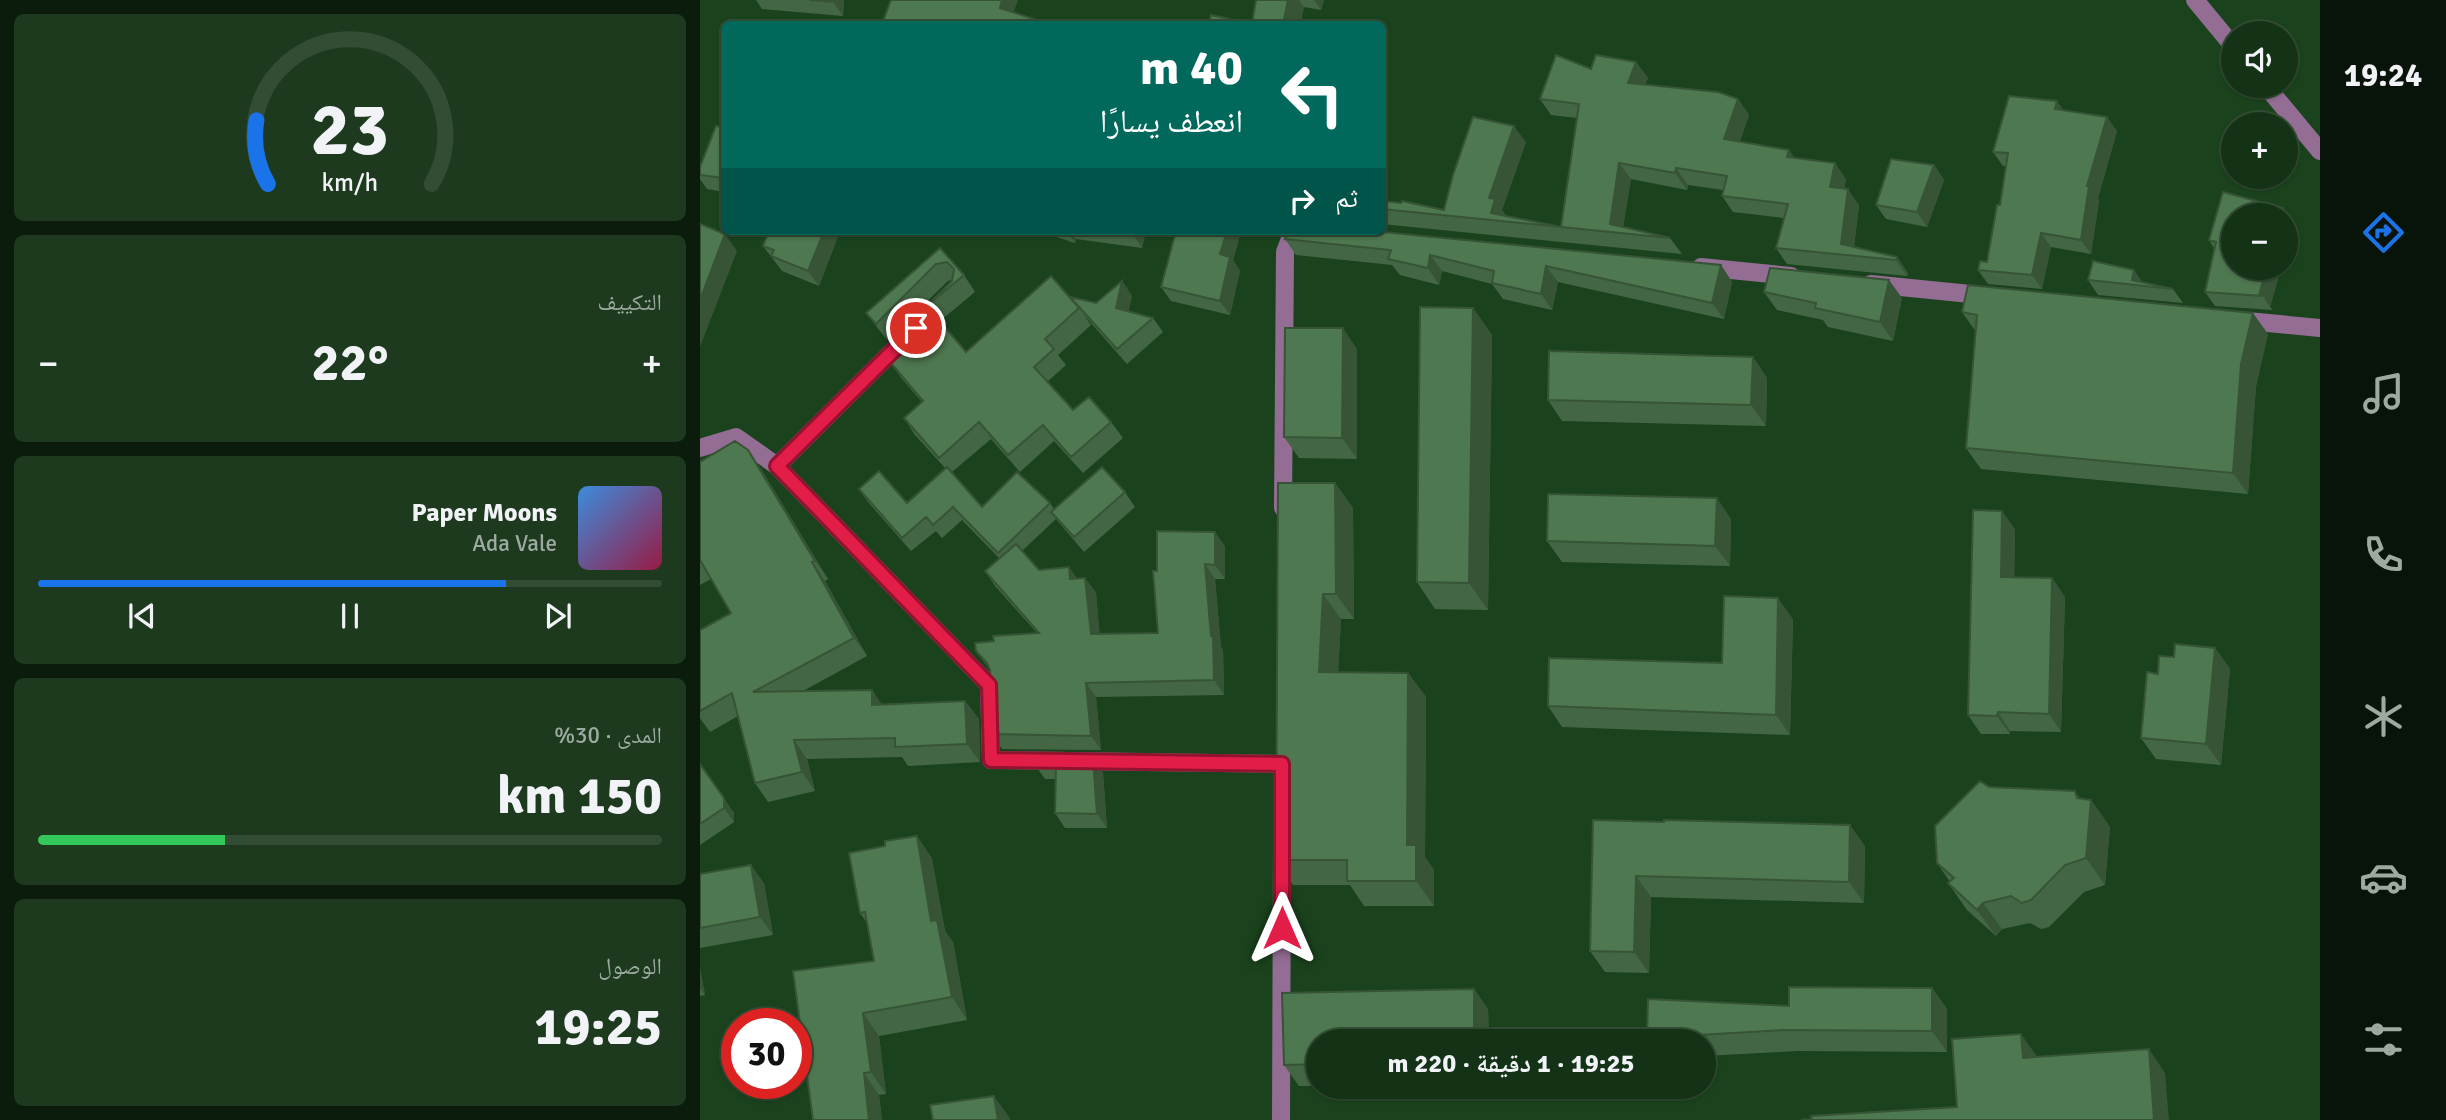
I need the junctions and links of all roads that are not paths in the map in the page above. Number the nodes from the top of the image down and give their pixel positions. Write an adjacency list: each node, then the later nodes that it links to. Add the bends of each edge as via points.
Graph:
1 (2195, 0): 2 (street)
2 (2221, 31)
3 (2276, 98): 4 (street)
4 (2320, 151)
5 (1291, 235): 15 (street, via 1285,252)
6 (1682, 265): 7 (street)
7 (1807, 278)
8 (1848, 282): 9 (street)
9 (2001, 297)
10 (926, 318): 14 (street)
11 (2223, 319): 12 (street)
12 (2320, 328)
13 (700, 448): 14 (street, via 736,437)
14 (777, 466): 16 (street, via 989,685 991,760)
15 (1283, 528)
16 (1282, 764)
17 (1282, 832): 18 (street)
18 (1281, 1120)

